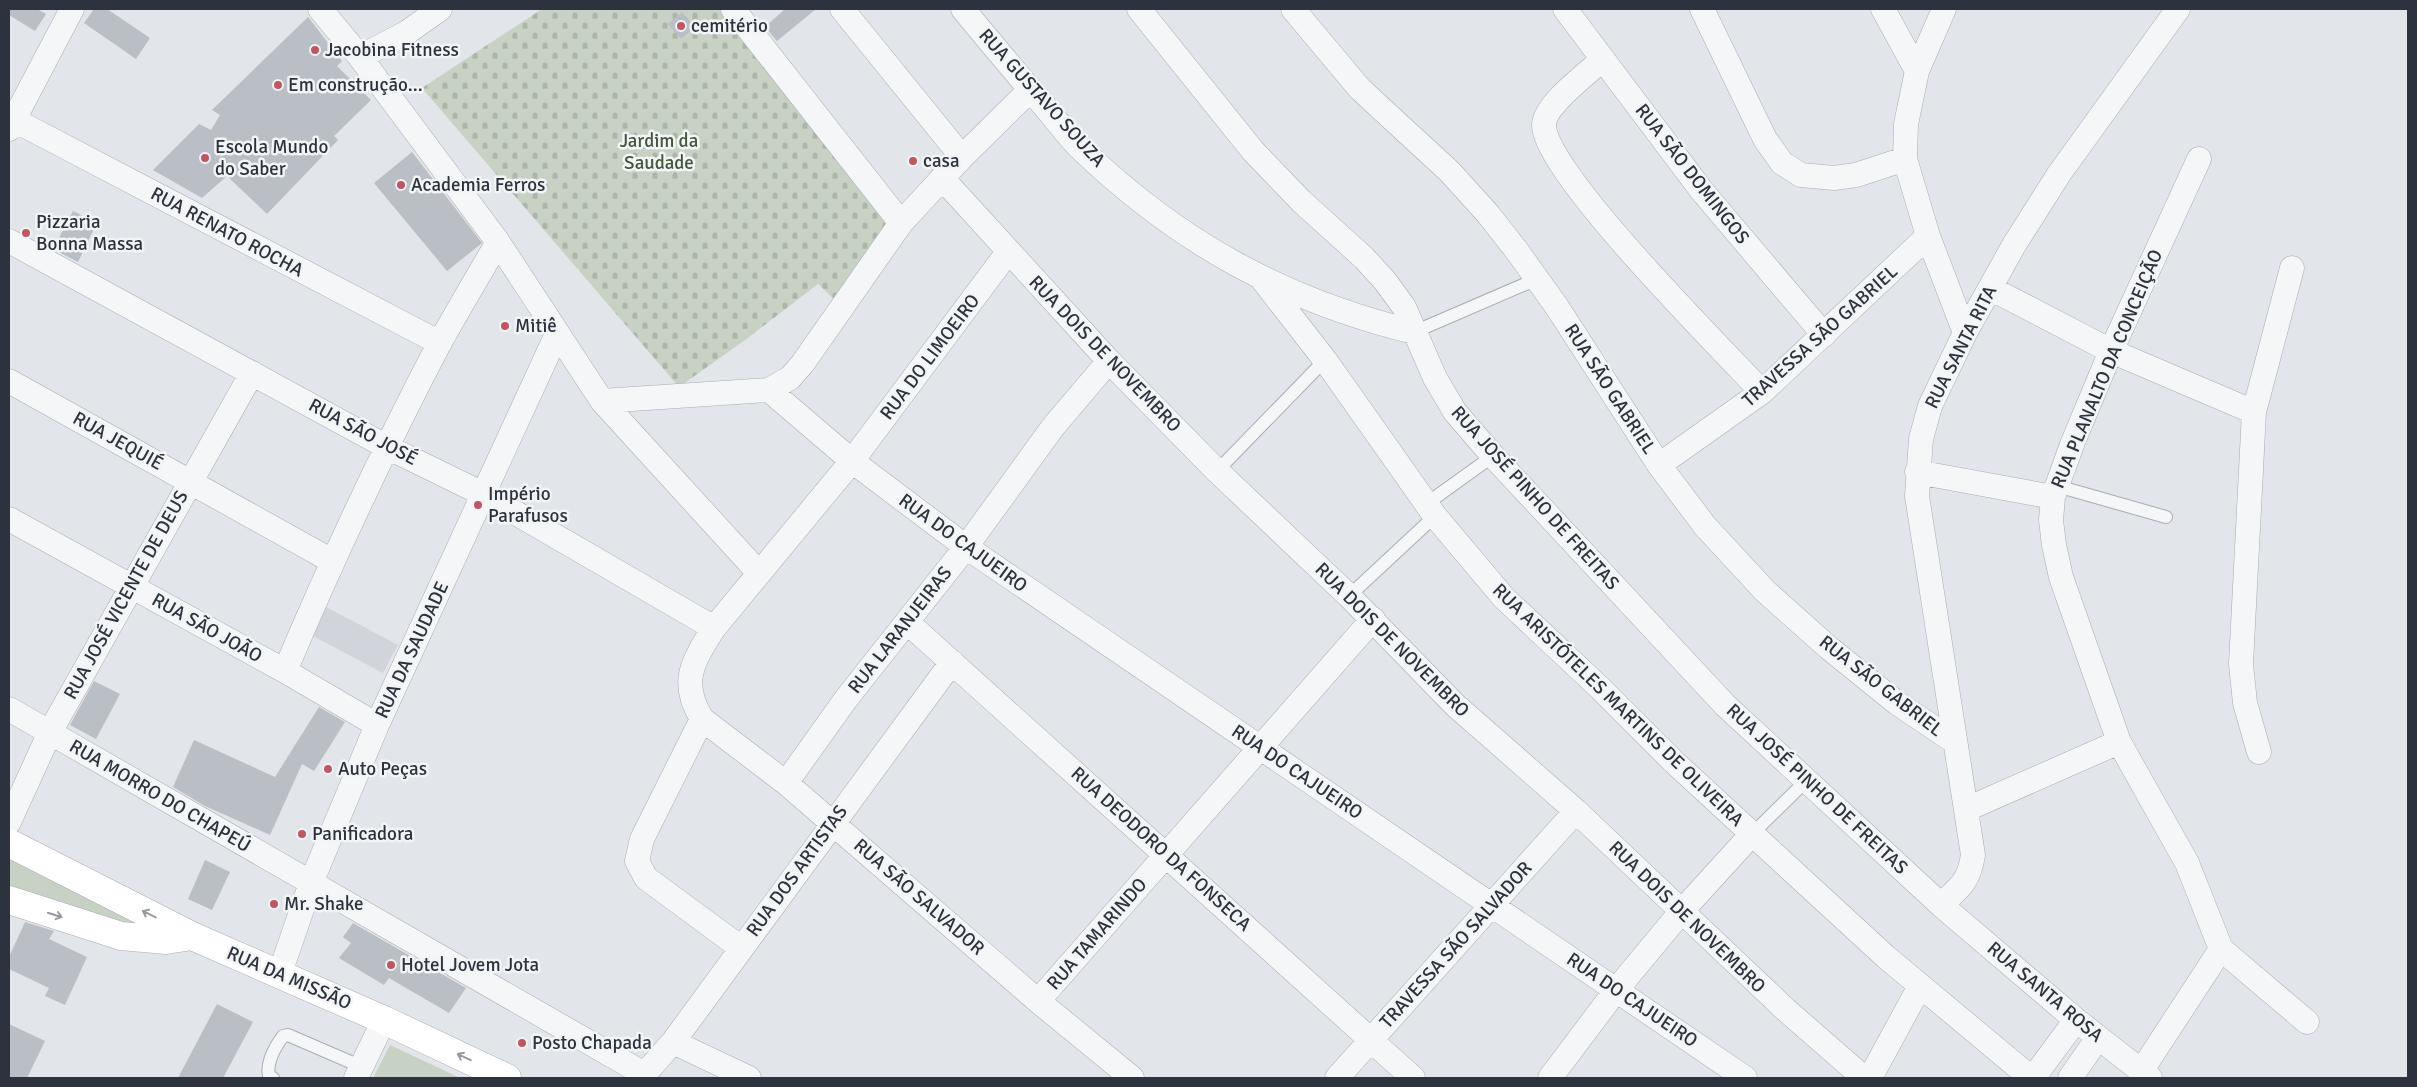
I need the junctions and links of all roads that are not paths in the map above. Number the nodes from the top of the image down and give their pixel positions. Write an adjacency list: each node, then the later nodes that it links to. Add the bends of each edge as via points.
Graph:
1 (72, 9): 20 (street)
2 (320, 9): 16 (street)
3 (408, 9): 15 (street)
4 (440, 9): 15 (street)
5 (733, 9): 25 (street)
6 (842, 9): 21 (street)
7 (963, 9): 19 (street, RUA GUSTAVO SOUZA)
8 (1139, 9): 34 (street, RUA JOSÉ PINHO DE FREITAS, via 1253,150 1300,201 1385,281 1404,307)
9 (1293, 9): 32 (street, RUA SÃO GABRIEL, via 1360,89 1450,172 1488,214)
10 (1565, 9): 17 (street, RUA SÃO DOMINGOS)
11 (1702, 9): 22 (street, via 1765,139 1782,163 1801,175 1834,178 1856,175)
12 (1884, 9): 18 (street)
13 (1944, 9): 18 (street)
14 (2178, 9): 33 (street, RUA SANTA RITA, via 2059,174)
15 (406, 33): 16 (street)
16 (360, 57): 28 (street)
17 (1603, 59): 37 (street, RUA SÃO DOMINGOS, via 1702,191); 45 (street, via 1546,114 1546,136 1555,155 1601,218)
18 (1917, 71): 22 (street, via 1906,124)
19 (1030, 90): 21 (street); 31 (street, RUA GUSTAVO SOUZA, via 1079,147 1134,196 1189,236)
20 (11, 124): 38 (street, RUA RENATO ROCHA)
21 (962, 157): 24 (street)
22 (1905, 159): 26 (street)
23 (2198, 159): 39 (street, RUA PLANALTO DA CONCEIÇÃO)
24 (942, 178): 25 (street); 29 (street, RUA DOIS DE NOVEMBRO)
25 (901, 223): 44 (street, via 803,363 790,378)
26 (1928, 236): 36 (street); 37 (street, TRAVESSA SÃO GABRIEL)
27 (9, 241): 42 (street, RUA SÃO JOSÉ)
28 (498, 242): 35 (street); 38 (street)
29 (1008, 252): 41 (street, RUA DOIS DE NOVEMBRO); 50 (street, RUA DO LIMOEIRO)
30 (2292, 268): 47 (street)
31 (1262, 279): 34 (street, RUA GUSTAVO SOUZA, via 1330,307); 40 (street, RUA ARISTÓTELES MARTINS DE OLIVEIRA)
32 (1537, 279): 34 (lane); 51 (street, RUA SÃO GABRIEL)
33 (1990, 288): 36 (street, RUA SANTA RITA); 39 (street)
34 (1414, 332): 49 (street, RUA JOSÉ PINHO DE FREITAS, via 1455,412)
35 (557, 334): 46 (street); 56 (street, RUA DA SAUDADE)
36 (1965, 334): 53 (street, RUA SANTA RITA, via 1930,406)
37 (1824, 335): 45 (street, TRAVESSA SÃO GABRIEL)
38 (440, 343): 48 (street)
39 (2111, 351): 47 (street); 55 (street, RUA PLANALTO DA CONCEIÇÃO, via 2072,442)
40 (1325, 360): 52 (lane); 57 (street, RUA ARISTÓTELES MARTINS DE OLIVEIRA)
41 (1109, 361): 52 (street, RUA DOIS DE NOVEMBRO); 60 (street, RUA LARANJEIRAS, via 1053,427)
42 (252, 373): 48 (street, RUA SÃO JOSÉ); 54 (street, RUA JOSÉ VICENTE DE DEUS)
43 (9, 380): 54 (street, RUA JEQUIÉ)
44 (769, 390): 46 (street); 50 (street, RUA DO CAJUEIRO)
45 (1762, 392): 51 (street, TRAVESSA SÃO GABRIEL)
46 (602, 401): 62 (street)
47 (2254, 412): 77 (street, via 2241,664 2245,702)
48 (387, 447): 56 (street, RUA SÃO JOSÉ); 61 (street)
49 (1493, 456): 57 (lane); 78 (street, RUA JOSÉ PINHO DE FREITAS, via 1725,705)
50 (852, 462): 60 (street, RUA DO CAJUEIRO); 62 (street)
51 (1659, 465): 74 (street, RUA SÃO GABRIEL, via 1705,526 1766,591 1896,702)
52 (1217, 471): 64 (street, RUA DOIS DE NOVEMBRO)
53 (1917, 472): 55 (street); 74 (street, RUA SANTA RITA, via 1917,496)
54 (190, 481): 61 (street, RUA JEQUIÉ); 63 (street, RUA JOSÉ VICENTE DE DEUS)
55 (2055, 492): 58 (lane); 75 (street, RUA PLANALTO DA CONCEIÇÃO, via 2051,520 2062,577)
56 (483, 494): 67 (street, RUA SÃO JOSÉ); 72 (street, RUA DA SAUDADE)
57 (1431, 510): 64 (lane); 84 (street, RUA ARISTÓTELES MARTINS DE OLIVEIRA, via 1504,598)
58 (2166, 517)
59 (9, 519): 63 (street, RUA SÃO JOÃO)
60 (966, 547): 66 (street, RUA LARANJEIRAS); 76 (street, RUA DO CAJUEIRO)
61 (332, 561): 69 (street)
62 (758, 572): 67 (street)
63 (132, 587): 69 (street, RUA SÃO JOÃO); 73 (street, RUA JOSÉ VICENTE DE DEUS)
64 (1349, 596): 65 (street, RUA DOIS DE NOVEMBRO)
65 (1373, 619): 76 (street, RUA TAMARINDO); 81 (street, RUA DOIS DE NOVEMBRO, via 1455,705)
66 (907, 622): 68 (street, RUA DEODORO DA FONSECA); 79 (street, RUA LARANJEIRAS)
67 (714, 628): 71 (street, via 694,658 690,677 694,705)
68 (952, 662): 83 (street, RUA DOS ARTISTAS); 86 (street, RUA DEODORO DA FONSECA)
69 (285, 671): 72 (street, RUA SÃO JOÃO)
70 (9, 709): 73 (street, RUA MORRO DO CHAPEÚ)
71 (702, 719): 79 (street, RUA SÃO SALVADOR); 93 (street, via 642,839 638,861 646,878)
72 (377, 725): 87 (street, RUA DA SAUDADE)
73 (50, 732): 82 (street, RUA JOSÉ VICENTE DE DEUS); 87 (street, RUA MORRO DO CHAPEÚ)
74 (1954, 742): 80 (street, RUA SANTA RITA)
75 (2119, 742): 80 (street); 94 (street, RUA PLANALTO DA CONCEIÇÃO, via 2187,863)
76 (1260, 746): 86 (street, RUA TAMARINDO); 90 (street, RUA DO CAJUEIRO)
77 (2258, 752)
78 (1807, 780): 84 (lane); 89 (street, RUA JOSÉ PINHO DE FREITAS)
79 (786, 783): 83 (street, RUA SÃO SALVADOR)
80 (1967, 810): 89 (street, RUA SANTA RITA, via 1973,855 1971,872 1967,881)
81 (1576, 811): 90 (street, TRAVESSA SÃO SALVADOR); 91 (street, RUA DOIS DE NOVEMBRO)
82 (9, 822)
83 (833, 822): 93 (street, RUA DOS ARTISTAS); 98 (street, RUA SÃO SALVADOR)
84 (1752, 834): 91 (street); 96 (street, RUA ARISTÓTELES MARTINS DE OLIVEIRA)
85 (9, 843): 92 (street, RUA DA MISSÃO, one-way to 85)
86 (1167, 855): 98 (street, RUA TAMARINDO); 103 (street, RUA DEODORO DA FONSECA)
87 (311, 883): 95 (street, RUA DA SAUDADE); 107 (street, RUA MORRO DO CHAPEÚ)
88 (9, 900): 92 (street, one-way to 92, via 121,936 166,940)
89 (1941, 904): 100 (street, RUA SANTA ROSA)
90 (1492, 906): 97 (street, RUA DO CAJUEIRO); 103 (street, TRAVESSA SÃO SALVADOR)
91 (1681, 912): 97 (street); 116 (street, RUA DOIS DE NOVEMBRO)
92 (192, 936): 95 (street, RUA DA MISSÃO)
93 (741, 948): 104 (street, RUA DOS ARTISTAS)
94 (2221, 949): 101 (street, RUA PLANALTO DA CONCEIÇÃO); 106 (street)
95 (280, 973): 99 (street, RUA DA MISSÃO)
96 (1920, 986): 117 (street); 118 (street, RUA ARISTÓTELES MARTINS DE OLIVEIRA)
97 (1617, 989): 114 (street); 115 (street, RUA DO CAJUEIRO)
98 (1038, 1001): 111 (street, RUA SÃO SALVADOR)
99 (384, 1020): 105 (street); 109 (street, RUA DA MISSÃO, one-way to 99)
100 (2076, 1020): 102 (street, RUA SANTA ROSA); 118 (street)
101 (2308, 1022)
102 (2098, 1038): 106 (street, RUA SANTA ROSA); 119 (street)
103 (1371, 1039): 112 (street, TRAVESSA SÃO SALVADOR); 113 (street, RUA DEODORO DA FONSECA)
104 (673, 1042): 107 (street, RUA DOS ARTISTAS); 110 (street)
105 (359, 1073): 108 (lane, via 288,1035 283,1036 276,1046 268,1067 269,1076)
106 (2146, 1074)
107 (642, 1076)
108 (273, 1078)
109 (508, 1078)
110 (749, 1078)
111 (1132, 1078)
112 (1337, 1078)
113 (1413, 1078)
114 (1550, 1078)
115 (1746, 1078)
116 (1864, 1078)
117 (1870, 1078)
118 (2032, 1078)
119 (2070, 1078)

